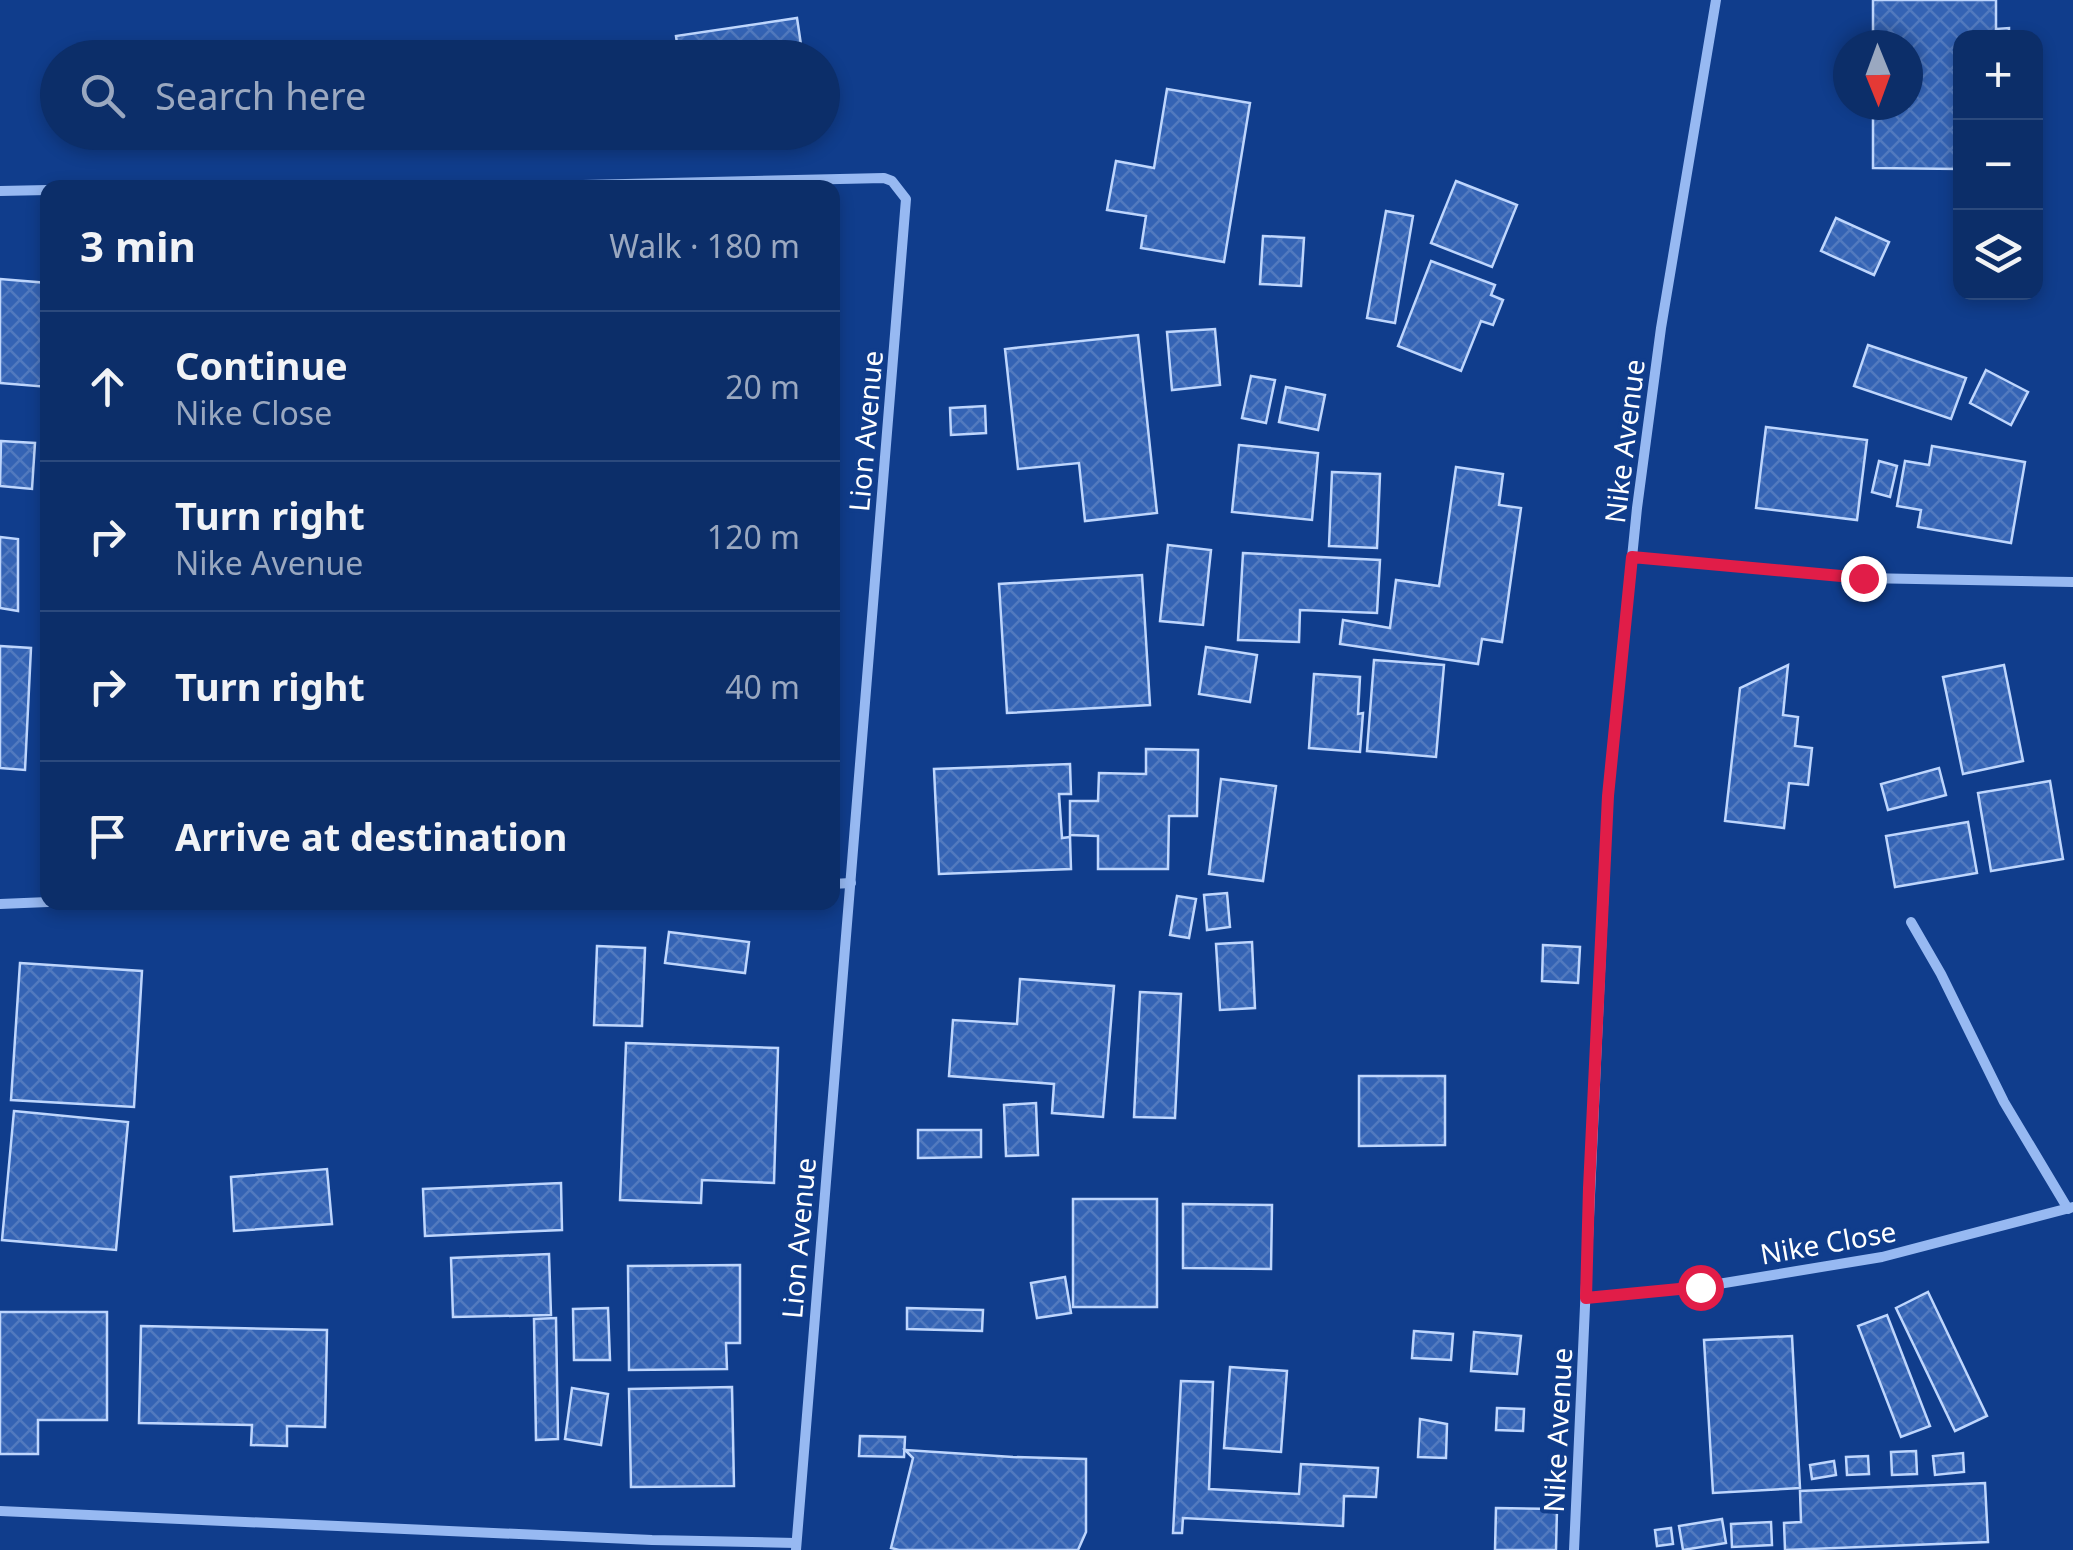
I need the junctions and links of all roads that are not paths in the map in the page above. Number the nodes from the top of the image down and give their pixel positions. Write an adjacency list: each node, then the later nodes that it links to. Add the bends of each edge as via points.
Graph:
1 (1716, 0): 5 (street, Nike Avenue, via 1661,328)
2 (797, 180): 7 (street, Lion Avenue, via 884,178 906,199)
3 (40, 190): 4 (street)
4 (0, 191)
5 (1632, 557): 6 (street, via 1863,578); 13 (street, Nike Avenue, via 1608,796)
6 (2073, 582)
7 (851, 883): 8 (street); 15 (street, Lion Avenue)
8 (840, 884)
9 (40, 902): 10 (street)
10 (0, 904)
11 (1911, 922): 12 (street, via 2004,1102)
12 (2071, 1208): 13 (street, Nike Close, via 1882,1257)
13 (1586, 1298): 16 (street, Nike Avenue)
14 (0, 1511): 15 (street)
15 (796, 1546)
16 (1574, 1550)

